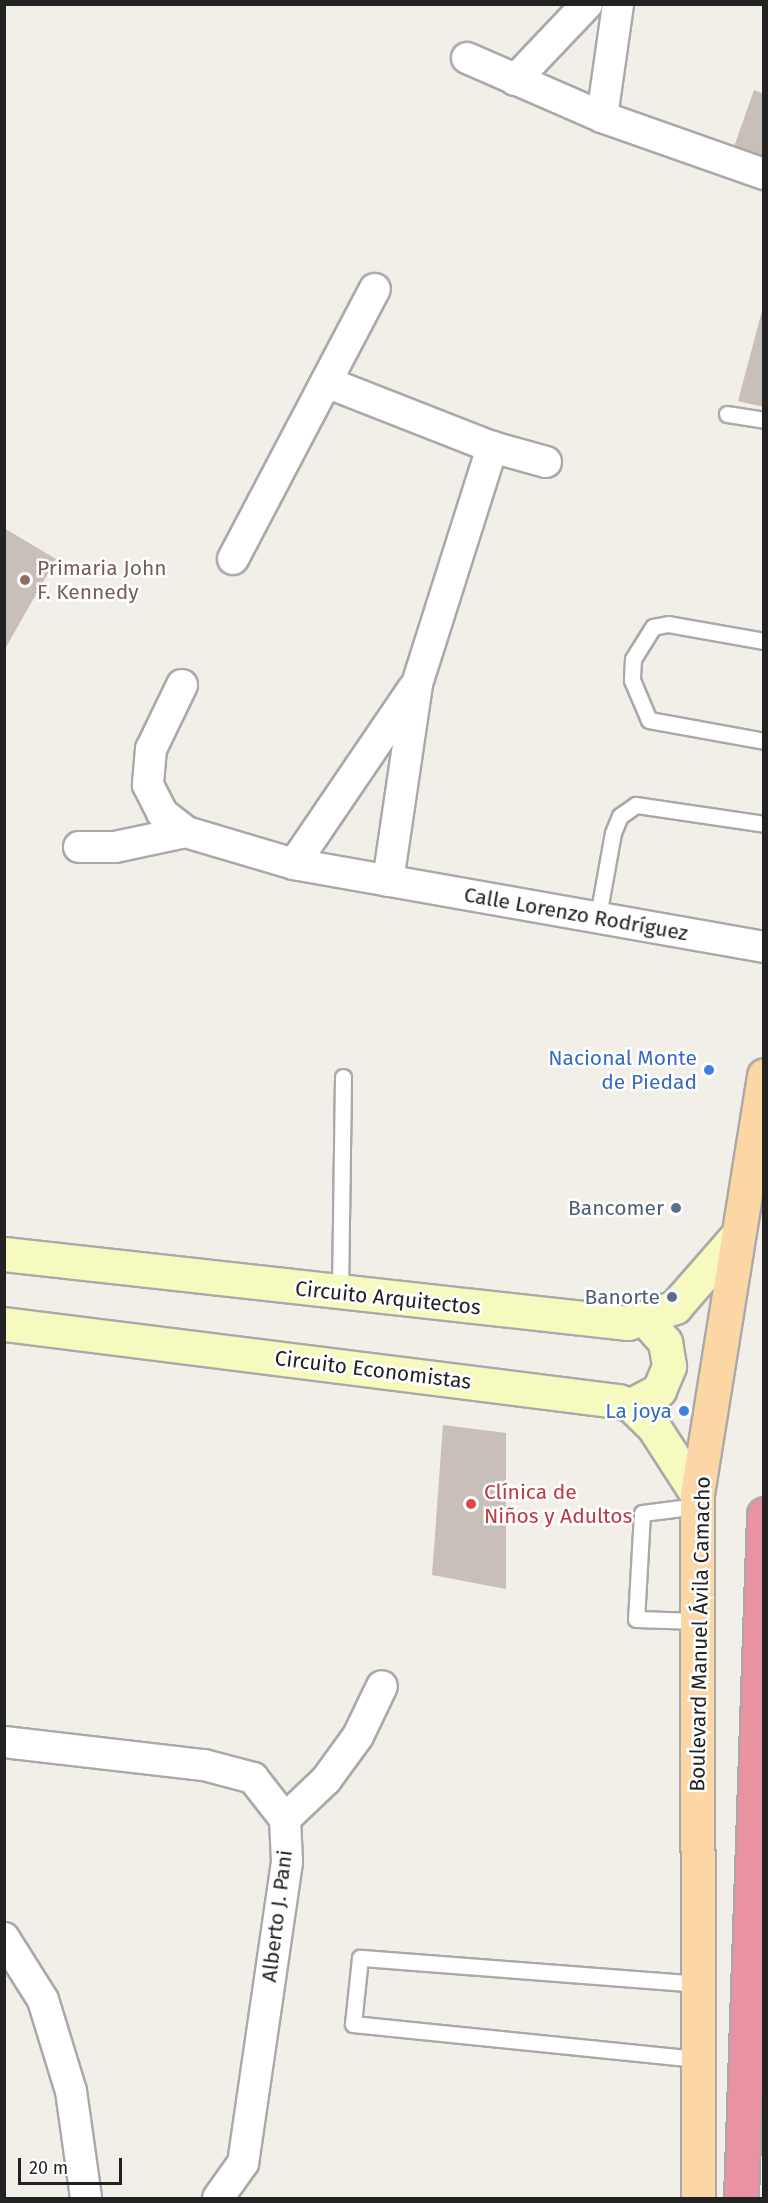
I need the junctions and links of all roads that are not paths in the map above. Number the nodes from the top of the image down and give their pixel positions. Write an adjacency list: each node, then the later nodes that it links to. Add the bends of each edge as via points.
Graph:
1 (587, 4): 4 (street)
2 (618, 4): 5 (street)
3 (467, 58): 4 (street)
4 (515, 80): 5 (street)
5 (602, 117): 6 (street)
6 (764, 174)
7 (375, 289): 8 (street)
8 (326, 382): 11 (street); 13 (street)
9 (727, 414): 10 (lane)
10 (764, 420)
11 (492, 447): 12 (street); 15 (street)
12 (546, 462)
13 (233, 559)
14 (764, 641): 17 (lane, via 668,624 653,627 633,659 632,680 649,720)
15 (417, 684): 21 (street); 22 (street)
16 (182, 685): 19 (street, Calle Lorenzo Rodríguez, via 151,750 148,785 162,813)
17 (764, 741)
18 (764, 824): 23 (lane, via 636,806 620,816 613,833)
19 (186, 832): 20 (street, via 115,847); 21 (street, Calle Lorenzo Rodríguez)
20 (79, 847)
21 (294, 864): 22 (street, Calle Lorenzo Rodríguez)
22 (388, 881): 23 (street, Calle Lorenzo Rodríguez)
23 (598, 916): 24 (street, Calle Lorenzo Rodríguez)
24 (764, 947)
25 (764, 1075): 27 (main road, Boulevard Manuel Ávila Camacho)
26 (343, 1077): 29 (lane)
27 (737, 1236): 30 (street, via 692,1291); 33 (main road, Boulevard Manuel Ávila Camacho)
28 (4, 1254): 29 (street, Circuito Arquitectos)
29 (340, 1293): 30 (street, Circuito Arquitectos)
30 (647, 1321): 32 (street, via 665,1342 669,1366 659,1390)
31 (4, 1324): 32 (street, Circuito Economistas)
32 (631, 1405): 33 (street, via 669,1445)
33 (697, 1500): 35 (main road, Boulevard Manuel Ávila Camacho); 35 (lane, via 642,1513 636,1619)
34 (764, 1514): 45 (highway)
35 (698, 1621): 40 (main road, Boulevard Manuel Ávila Camacho)
36 (382, 1686): 38 (street, via 339,1763)
37 (4, 1742): 38 (street, Alberto J. Pani, via 204,1765 253,1778)
38 (285, 1819): 43 (street, Alberto J. Pani, via 287,1862 243,2163)
39 (4, 1938): 42 (street, via 42,2000 71,2091)
40 (699, 1984): 41 (main road, Boulevard Manuel Ávila Camacho); 41 (lane, via 360,1958 353,2024)
41 (699, 2059): 44 (main road, Boulevard Manuel Ávila Camacho)
42 (86, 2199)
43 (218, 2199)
44 (698, 2199)
45 (741, 2199)

